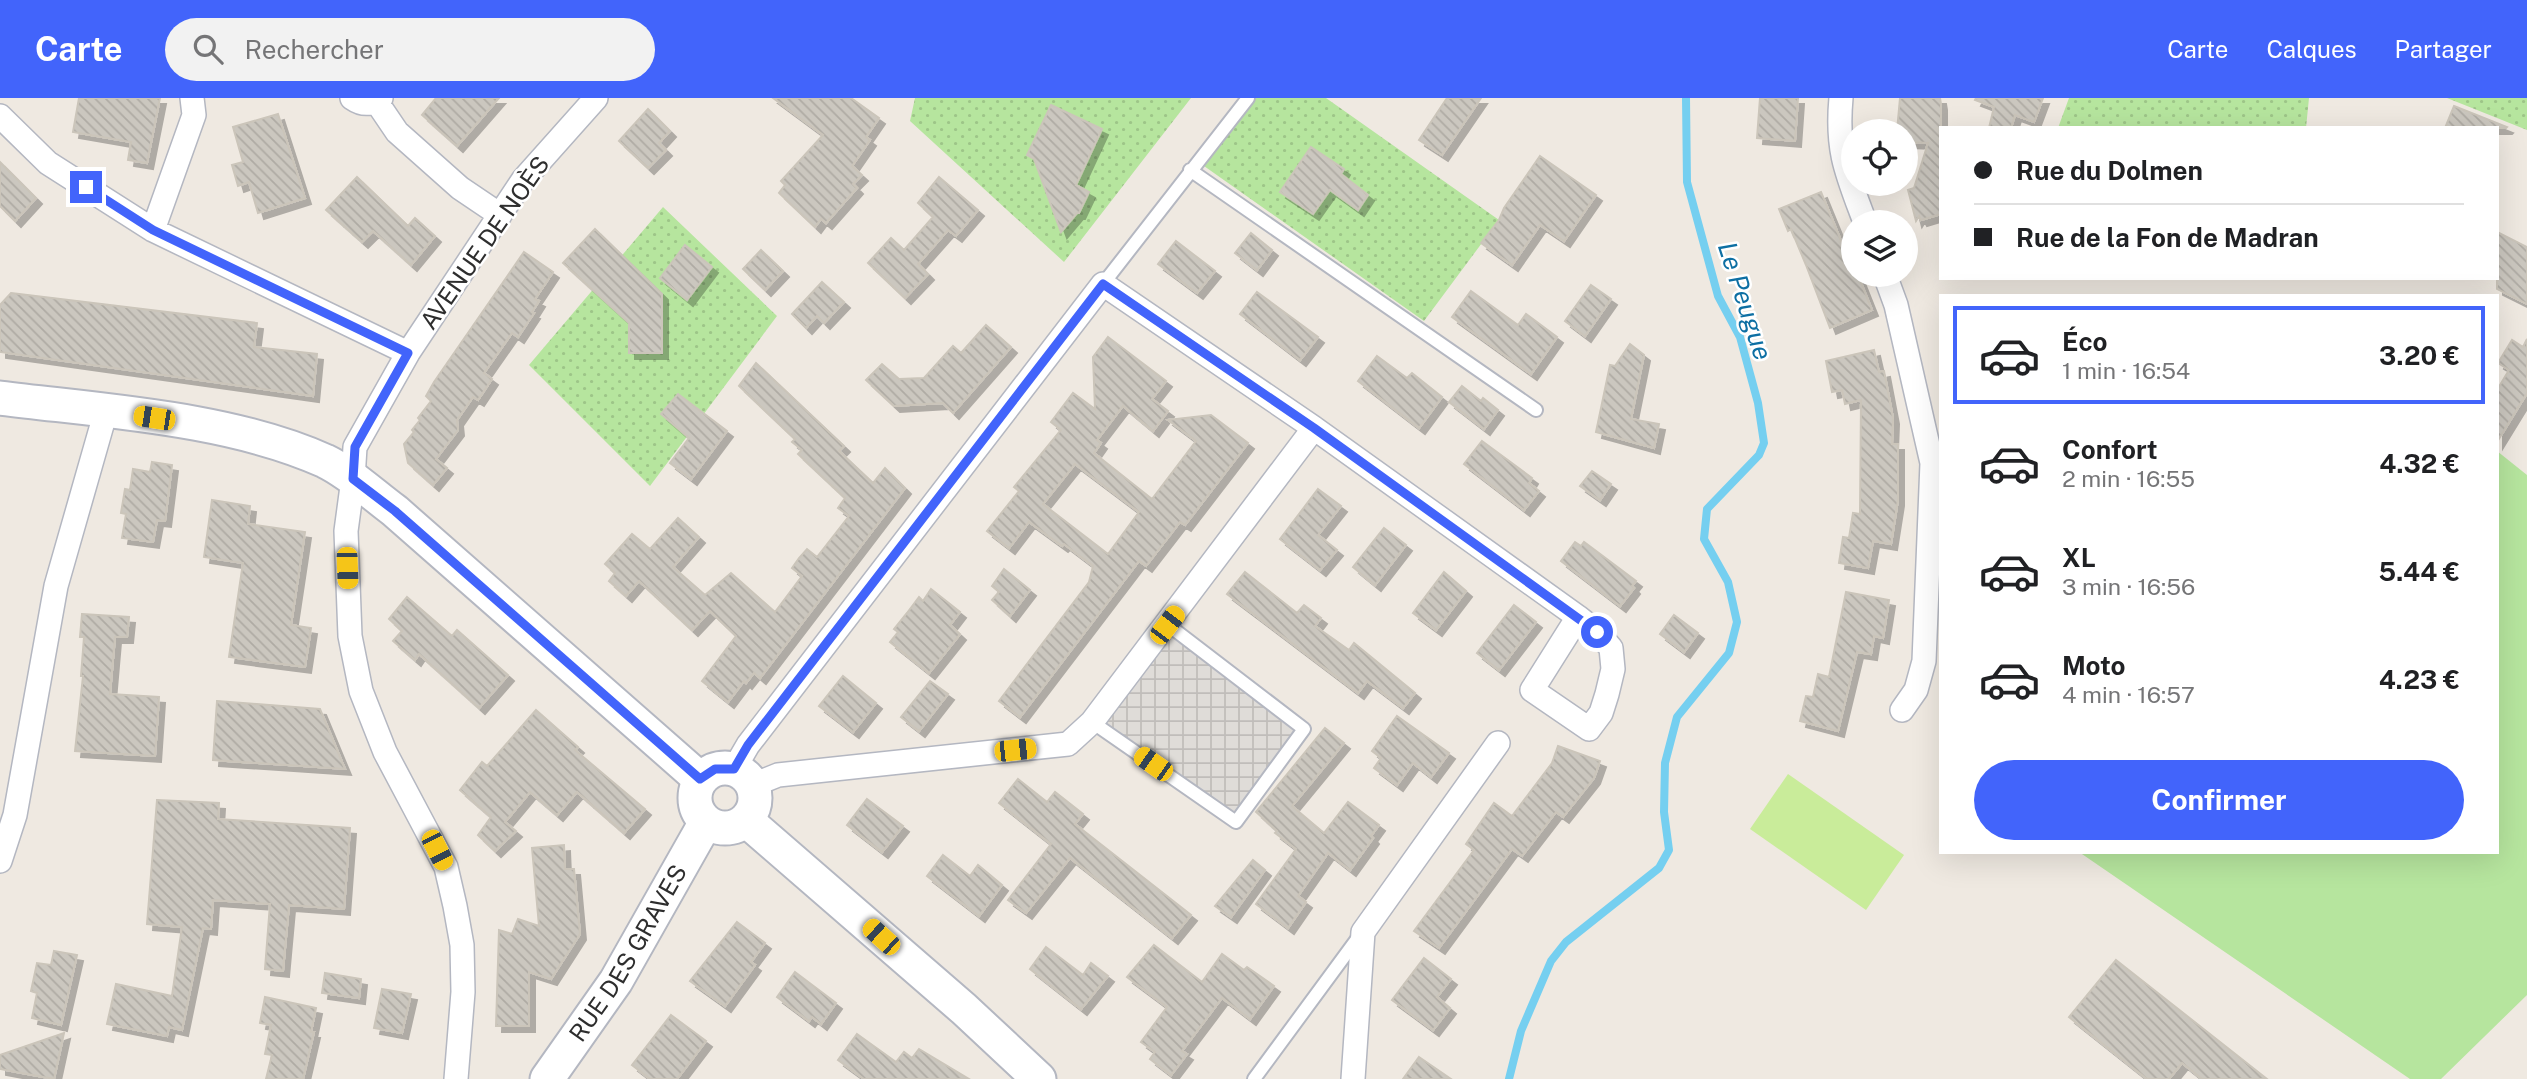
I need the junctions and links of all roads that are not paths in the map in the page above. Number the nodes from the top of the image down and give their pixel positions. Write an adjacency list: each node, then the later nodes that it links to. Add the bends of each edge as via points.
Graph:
1 (352, 98): 5 (street, via 360,103)
2 (596, 98): 10 (street, AVENUE DE NOÈS, via 523,180)
3 (1248, 98): 8 (lane)
4 (1841, 98): 9 (street, via 1843,162)
5 (378, 100): 10 (street, via 397,132 460,188)
6 (193, 107): 11 (street)
7 (0, 116): 11 (street, via 48,163)
8 (1190, 170): 12 (lane); 16 (lane)
9 (1861, 210)
10 (500, 215): 14 (street, AVENUE DE NOÈS)
11 (153, 230): 14 (street)
12 (1103, 284): 18 (street); 26 (street, via 748,745)
13 (1889, 287): 19 (street)
14 (408, 353): 20 (street, AVENUE DE NOÈS, via 355,447)
15 (0, 398): 17 (main road)
16 (1536, 410)
17 (106, 411): 20 (main road, via 225,429 327,462); 30 (street, via 56,586 15,815)
18 (1314, 428): 21 (street); 22 (street)
19 (1936, 462): 23 (street, via 1924,661 1916,690)
20 (353, 479): 27 (main road); 32 (street, AVENUE DE NOÈS, via 346,531 350,636 360,691 385,752 446,867 462,945)
21 (1578, 617): 21 (street, via 1532,690 1589,729 1607,694 1613,669 1611,648)
22 (1167, 625): 24 (street); 24 (lane, via 1304,729 1236,821)
23 (1902, 710)
24 (1092, 722): 26 (street, via 1068,744)
25 (1498, 743): 31 (street)
26 (743, 777): 27 (main road, via 715,769); 28 (main road, via 754,807)
27 (700, 779): 29 (main road, via 695,807)
28 (746, 820): 29 (main road, via 731,828); 34 (main road)
29 (706, 822): 33 (main road, RUE DES GRAVES, via 616,981)
30 (0, 861)
31 (1363, 932): 35 (lane); 36 (street)
32 (456, 1079)
33 (547, 1079)
34 (1039, 1079)
35 (1254, 1079)
36 (1353, 1079)

